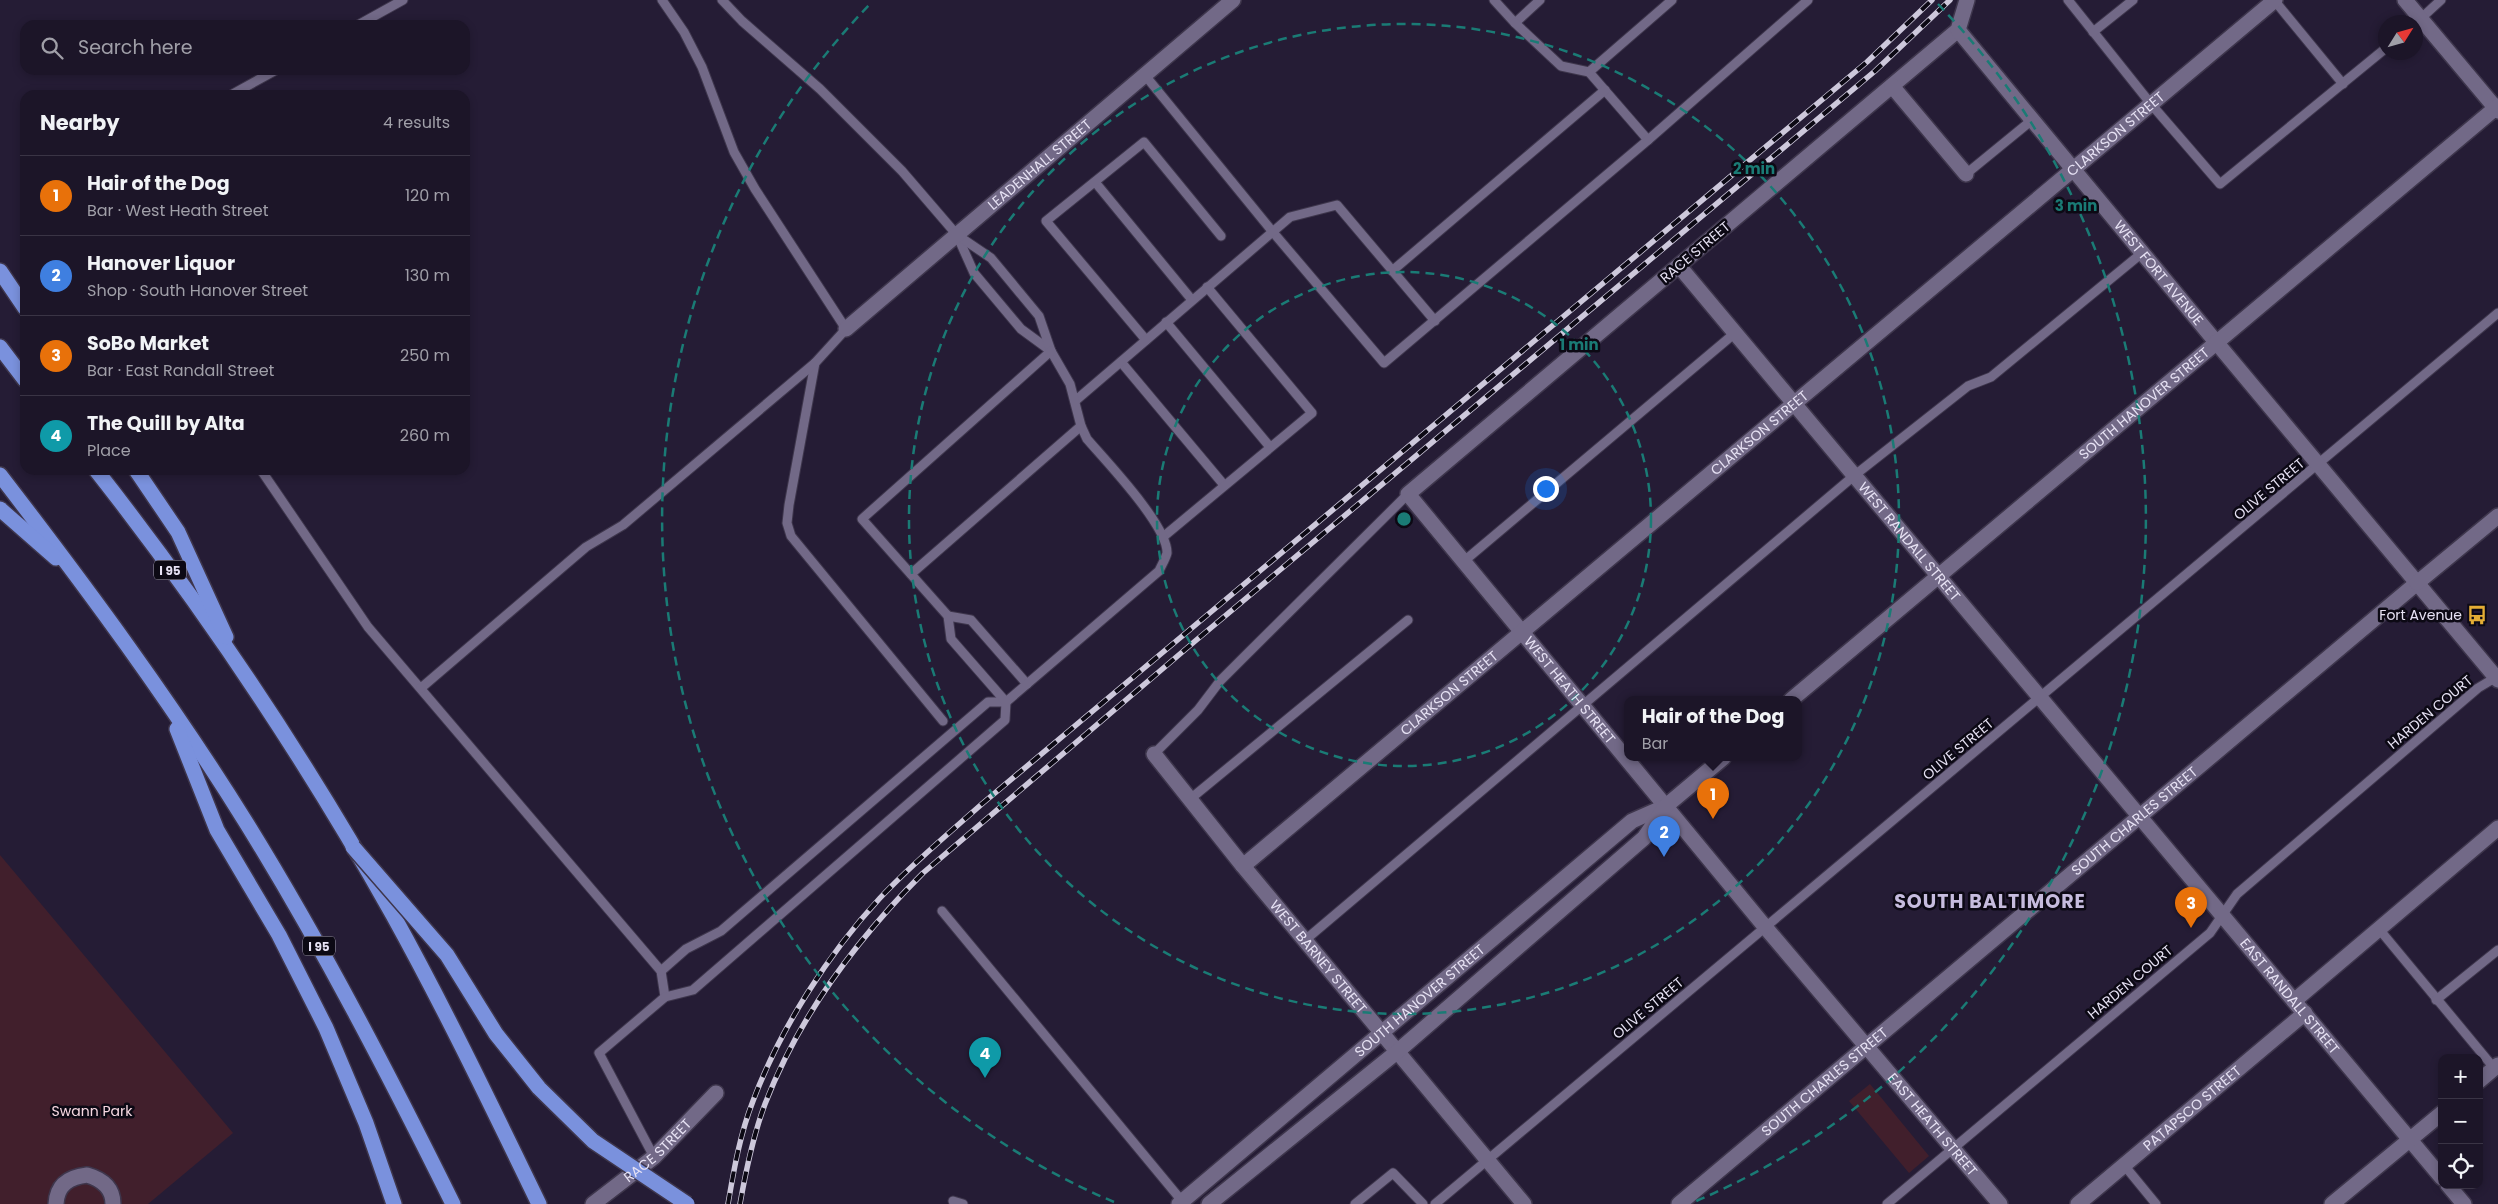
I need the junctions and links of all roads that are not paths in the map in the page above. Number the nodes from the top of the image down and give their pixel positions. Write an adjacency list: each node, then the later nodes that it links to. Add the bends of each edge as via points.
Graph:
1 (403, 0): 17 (lane)
2 (662, 0): 50 (lane, via 702,67 734,152)
3 (722, 0): 38 (lane, via 820,89 895,164)
4 (1233, 0): 24 (street, LEADENHALL STREET)
5 (1494, 0): 18 (lane)
6 (1540, 0): 18 (lane)
7 (1672, 0): 23 (lane)
8 (1808, 0): 33 (lane)
9 (1967, 0): 20 (street)
10 (2068, 0): 21 (lane)
11 (2133, 0): 21 (lane)
12 (2275, 0): 26 (lane); 30 (street, CLARKSON STREET)
13 (2405, 0): 15 (street)
14 (2441, 0): 16 (lane)
15 (2414, 15)
16 (2423, 16)
17 (367, 20)
18 (1515, 24): 23 (lane, via 1561,66)
19 (2423, 27): 31 (street)
20 (1958, 30): 27 (street, RACE STREET); 32 (street, WEST FORT AVENUE)
21 (2093, 32): 30 (lane)
22 (2378, 55): 26 (lane)
23 (1589, 72): 29 (lane)
24 (1144, 74): 37 (lane); 38 (street, LEADENHALL STREET)
25 (267, 75): 28 (lane)
26 (2343, 84): 30 (lane, via 2220,184)
27 (1892, 86): 35 (street); 41 (street, RACE STREET)
28 (240, 90)
29 (1604, 90): 33 (lane); 43 (lane)
30 (2151, 104): 34 (street, CLARKSON STREET)
31 (2497, 108): 53 (street, SOUTH HANOVER STREET)
32 (2032, 120): 34 (street, WEST FORT AVENUE); 35 (lane)
33 (1648, 140): 48 (lane)
34 (2073, 170): 40 (street, WEST FORT AVENUE); 60 (street, CLARKSON STREET)
35 (1966, 174)
36 (1095, 182): 39 (lane, via 1144,142); 45 (lane); 52 (lane, via 1046,221)
37 (1272, 231): 43 (lane, via 1290,217 1337,205); 44 (lane); 48 (lane, via 1384,363)
38 (957, 235): 50 (street, LEADENHALL STREET); 55 (lane, via 974,273 1021,329); 55 (lane, via 991,258 1039,316)
39 (1222, 236)
40 (2142, 252): 53 (street, WEST FORT AVENUE); 68 (lane, via 1991,377 1968,386)
41 (1679, 266): 51 (street, WEST RANDALL STREET); 70 (street, RACE STREET)
42 (0, 271): 46 (highway)
43 (1392, 271): 48 (lane)
44 (1207, 287): 45 (lane); 62 (lane, via 1312,412)
45 (1192, 300): 49 (lane)
46 (20, 301)
47 (2498, 313): 63 (lane, OLIVE STREET)
48 (1435, 321)
49 (1166, 322): 52 (lane); 62 (lane)
50 (846, 329): 57 (lane)
51 (1735, 333): 60 (street, WEST RANDALL STREET); 74 (lane)
52 (1146, 340): 56 (lane)
53 (2216, 342): 63 (street, WEST FORT AVENUE); 76 (street, SOUTH HANOVER STREET)
54 (0, 347): 58 (highway)
55 (1051, 351): 59 (lane, via 1070,384); 75 (lane, via 862,519)
56 (1121, 362): 59 (lane); 69 (lane)
57 (815, 363): 85 (lane, via 623,525 586,547); 91 (lane, via 789,506 787,523 790,536)
58 (20, 373)
59 (1075, 401): 61 (lane)
60 (1794, 404): 68 (street, WEST RANDALL STREET); 81 (street, CLARKSON STREET)
61 (1081, 426): 73 (lane, via 1087,439 1150,515); 75 (lane)
62 (1270, 447): 69 (lane)
63 (2318, 464): 78 (street, WEST FORT AVENUE); 87 (lane, OLIVE STREET)
64 (0, 475): 77 (highway, I 95)
65 (100, 475): 82 (highway, I 95)
66 (139, 475): 82 (highway, via 178,532)
67 (264, 475): 85 (lane, via 362,619)
68 (1854, 476): 76 (street, WEST RANDALL STREET); 90 (lane)
69 (1224, 486): 73 (lane)
70 (1408, 494): 74 (street, WEST HEATH STREET); 92 (lane, via 1232,669 1198,710)
71 (0, 509): 77 (highway)
72 (2498, 516): 78 (street, SOUTH CHARLES STREET)
73 (1163, 537): 84 (lane, via 1167,554 1159,571)
74 (1464, 562): 81 (street, WEST HEATH STREET)
75 (911, 574): 79 (lane)
76 (1939, 576): 86 (street, SOUTH HANOVER STREET); 87 (street, WEST RANDALL STREET)
77 (79, 578): 88 (highway, I 95)
78 (2418, 583): 83 (street, WEST FORT AVENUE); 98 (street, SOUTH CHARLES STREET)
79 (948, 616): 84 (lane, via 971,620); 89 (lane, via 951,639)
80 (1408, 620): 96 (lane)
81 (1522, 632): 90 (street, WEST HEATH STREET); 101 (street, CLARKSON STREET)
82 (242, 672): 100 (highway, I 95)
83 (2497, 678): 103 (lane, HARDEN COURT, via 2478,688 2237,894)
84 (1027, 684): 89 (lane)
85 (421, 688): 108 (lane)
86 (1797, 696)
87 (2041, 698): 98 (street, WEST RANDALL STREET); 104 (lane, OLIVE STREET)
88 (165, 699): 131 (highway, via 218,830 279,935 326,1028 366,1123); 132 (highway, I 95, via 246,823 324,953)
89 (1006, 702): 108 (lane, via 988,702 721,930 686,949); 109 (lane, via 1005,720 693,990)
90 (1583, 706): 93 (street, WEST HEATH STREET); 106 (lane)
91 (943, 721)
92 (1154, 754): 96 (street, WEST BARNEY STREET)
93 (1624, 755)
94 (1629, 761): 97 (street, WEST HEATH STREET)
95 (1719, 761): 97 (street, SOUTH HANOVER STREET)
96 (1189, 800): 101 (street, WEST BARNEY STREET)
97 (1666, 806): 104 (street, WEST HEATH STREET); 113 (street, SOUTH HANOVER STREET, via 1632,821); 115 (street, SOUTH HANOVER STREET, via 1644,838)
98 (2140, 816): 103 (street, EAST RANDALL STREET); 114 (street, SOUTH CHARLES STREET)
99 (2498, 828): 105 (street)
100 (353, 847): 133 (highway, I 95, bridge, via 432,989); 135 (highway, bridge, via 447,955 496,1034 539,1088 593,1141)
101 (1243, 866): 106 (street, WEST BARNEY STREET)
102 (942, 911): 128 (lane)
103 (2222, 914): 111 (street, EAST RANDALL STREET); 121 (lane, HARDEN COURT, via 2210,933)
104 (1766, 928): 114 (street, WEST HEATH STREET); 123 (lane, OLIVE STREET)
105 (2379, 929): 110 (lane); 111 (street)
106 (1304, 940): 113 (street, WEST BARNEY STREET)
107 (2498, 950): 110 (lane)
108 (661, 970): 109 (lane)
109 (665, 997): 122 (lane, via 599,1053)
110 (2436, 1000): 116 (lane)
111 (2294, 1001): 112 (street, EAST RANDALL STREET)
112 (2305, 1014): 120 (street, EAST RANDALL STREET); 124 (street, PATAPSCO STREET)
113 (1383, 1033): 115 (street, WEST BARNEY STREET); 128 (street, SOUTH HANOVER STREET)
114 (1866, 1046): 121 (street, EAST HEATH STREET); 142 (street, SOUTH CHARLES STREET)
115 (1398, 1051): 123 (street, WEST BARNEY STREET); 137 (street, SOUTH HANOVER STREET)
116 (2496, 1067): 117 (street)
117 (2483, 1078)
118 (716, 1092): 122 (street, RACE STREET)
119 (2438, 1116): 120 (street)
120 (2410, 1140): 125 (street, EAST RANDALL STREET); 147 (street)
121 (1953, 1149): 143 (lane, HARDEN COURT); 144 (street, EAST HEATH STREET)
122 (654, 1156): 134 (street, RACE STREET)
123 (1487, 1160): 140 (lane, OLIVE STREET); 141 (street, WEST BARNEY STREET)
124 (2124, 1166): 145 (street, PATAPSCO STREET); 146 (lane)
125 (2438, 1173)
126 (2451, 1189): 148 (street)
127 (953, 1201): 136 (lane)
128 (1181, 1203)
129 (56, 1204): 130 (street, via 60,1188 67,1180 86,1175 105,1183)
130 (113, 1204)
131 (394, 1204)
132 (453, 1204)
133 (539, 1204)
134 (593, 1204)
135 (687, 1204)
136 (963, 1204)
137 (1209, 1204)
138 (1355, 1204): 139 (lane, via 1393,1173)
139 (1423, 1204)
140 (1435, 1204)
141 (1524, 1204)
142 (1679, 1204)
143 (1887, 1204)
144 (2000, 1204)
145 (2078, 1204)
146 (2156, 1204)
147 (2332, 1204)
148 (2464, 1204)

